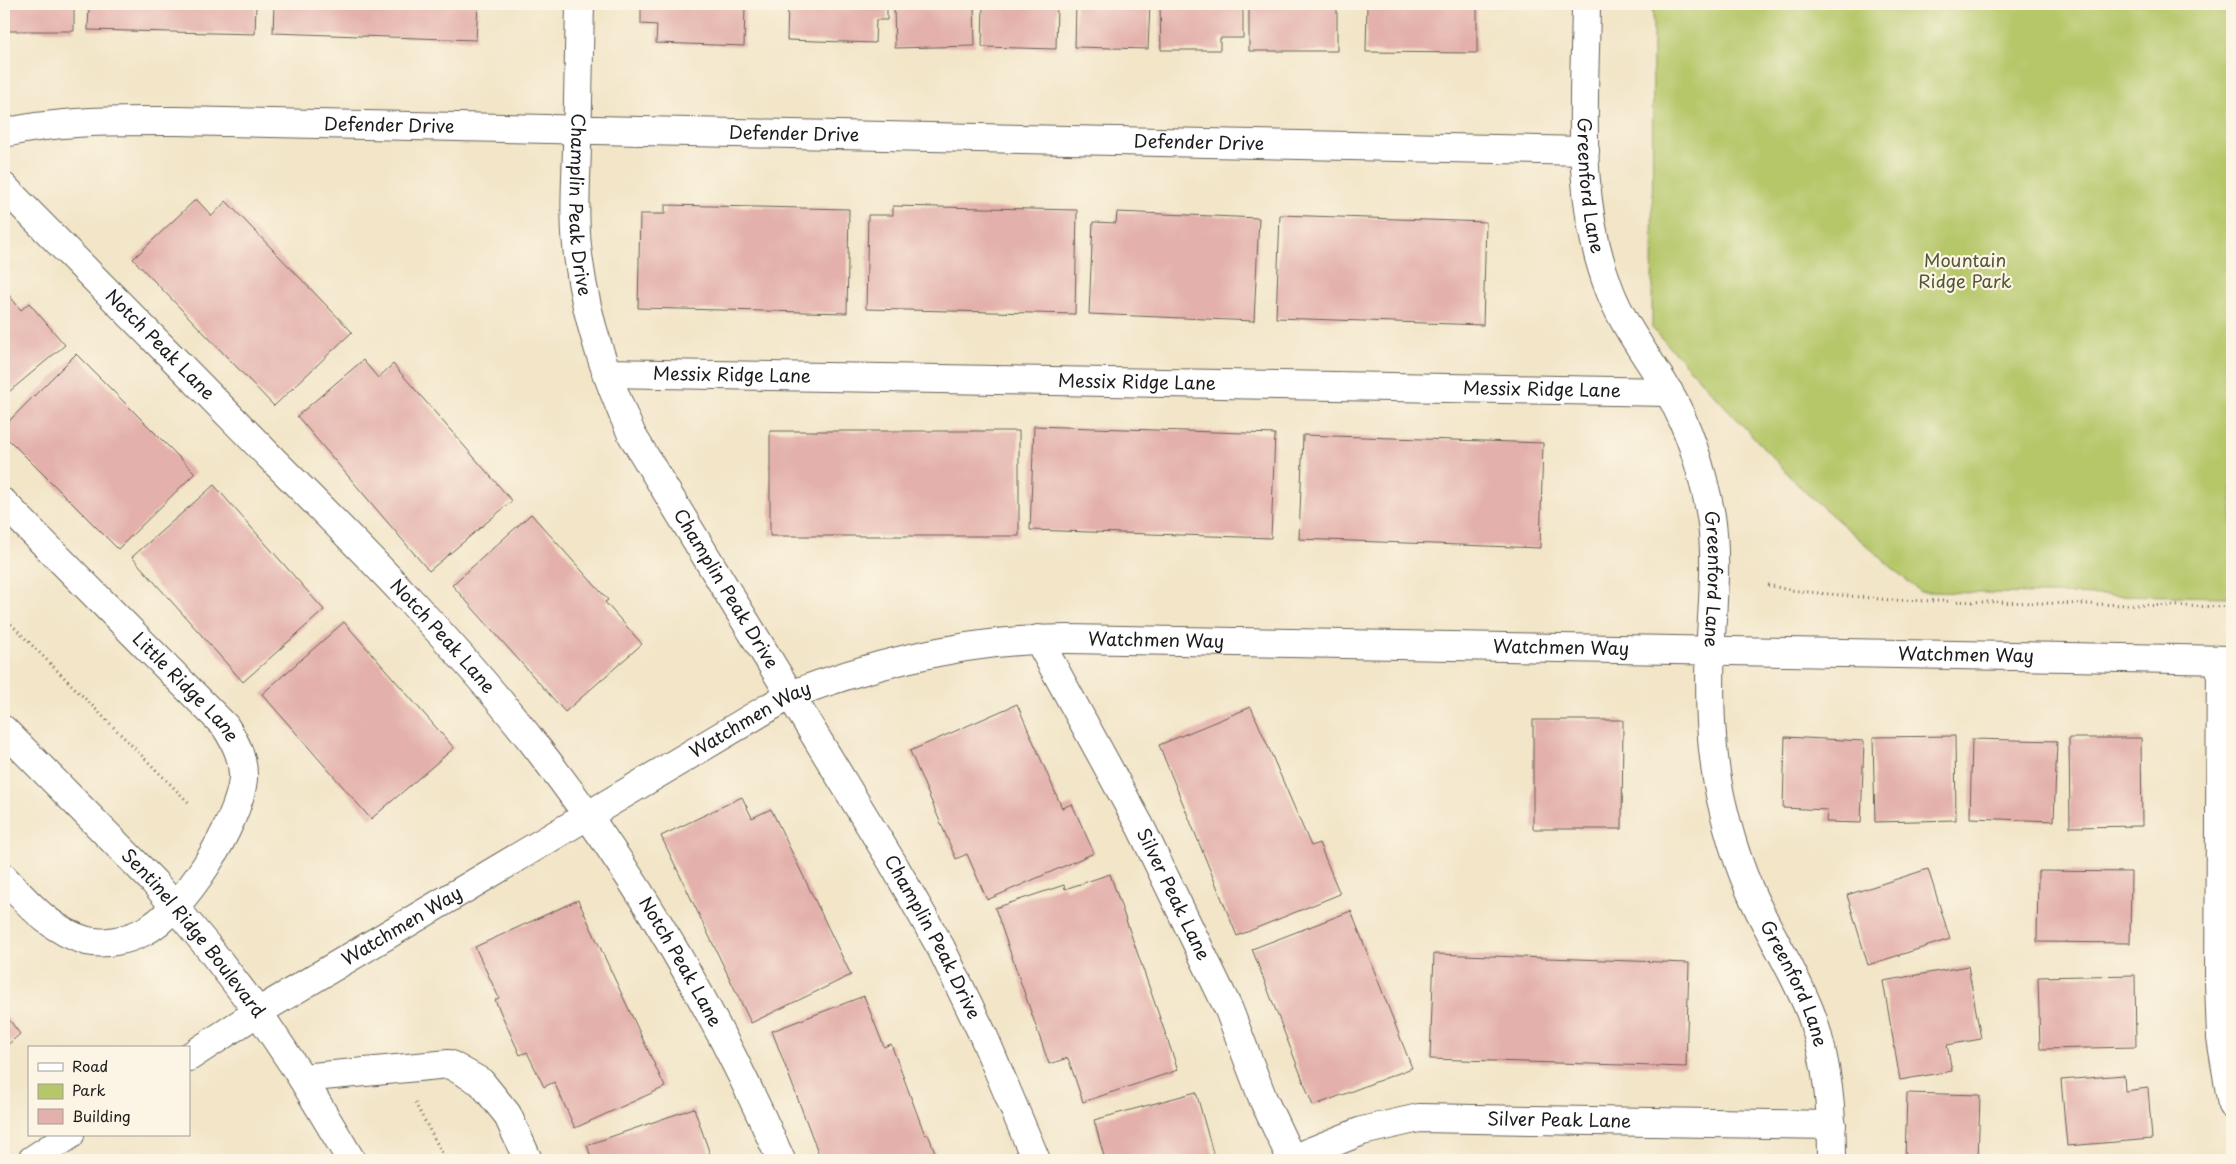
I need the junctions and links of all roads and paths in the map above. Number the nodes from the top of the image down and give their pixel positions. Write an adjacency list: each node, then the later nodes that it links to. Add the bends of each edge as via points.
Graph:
1 (580, 4): 3 (street, Champlin Peak Drive)
2 (1586, 4): 5 (street, Greenford Lane)
3 (577, 129): 4 (street, Defender Drive, via 115,120 54,125); 5 (street, Defender Drive); 7 (street, Champlin Peak Drive, via 575,215 578,260 586,305)
4 (4, 134)
5 (1585, 151): 8 (street, Greenford Lane, via 1587,202 1600,263 1626,324)
6 (4, 187): 19 (street, Notch Peak Lane, via 416,605 485,683)
7 (606, 373): 8 (street, Messix Ridge Lane); 16 (street, Champlin Peak Drive, via 632,435)
8 (1668, 392): 14 (street, Greenford Lane, via 1688,433 1711,519 1714,562)
9 (4, 503): 21 (street, Little Ridge Lane, via 225,726 235,742 242,760 238,798 212,855)
10 (1768, 585): 11 (path, via 1890,600)
11 (2232, 608)
12 (4, 617): 18 (path)
13 (1038, 639): 14 (street, Watchmen Way); 16 (street, Watchmen Way, via 947,649 888,662); 35 (street, Silver Peak Lane, via 1140,826 1228,1010 1263,1099)
14 (1711, 651): 15 (street, Watchmen Way); 27 (street, Greenford Lane, via 1711,726 1723,809 1737,858 1812,1018 1825,1070)
15 (2226, 660): 26 (street, via 2218,983 2221,1038)
16 (790, 695): 19 (street, Watchmen Way); 34 (street, Champlin Peak Drive, via 892,862 940,948 984,1037)
17 (4, 730): 21 (street, Sentinel Ridge Boulevard)
18 (190, 804)
19 (589, 817): 22 (street, Watchmen Way); 33 (street, Notch Peak Lane, via 691,978 730,1051)
20 (4, 878): 21 (street, Little Ridge Lane, via 50,924 69,935 90,941 108,942 144,932)
21 (175, 907): 22 (street, Sentinel Ridge Boulevard)
22 (258, 1012): 23 (street, Watchmen Way); 24 (street, Sentinel Ridge Boulevard)
23 (190, 1056)
24 (302, 1078): 30 (street, Sentinel Ridge Boulevard); 32 (street, via 449,1064 481,1082 507,1114)
25 (415, 1103): 31 (path)
26 (2232, 1105)
27 (1832, 1125): 35 (street, Silver Peak Lane, via 1419,1118 1362,1131); 36 (street, Greenford Lane)
28 (68, 1136): 29 (street)
29 (32, 1160)
30 (351, 1160)
31 (446, 1160)
32 (528, 1160)
33 (781, 1160)
34 (1036, 1160)
35 (1292, 1160)
36 (1832, 1160)

